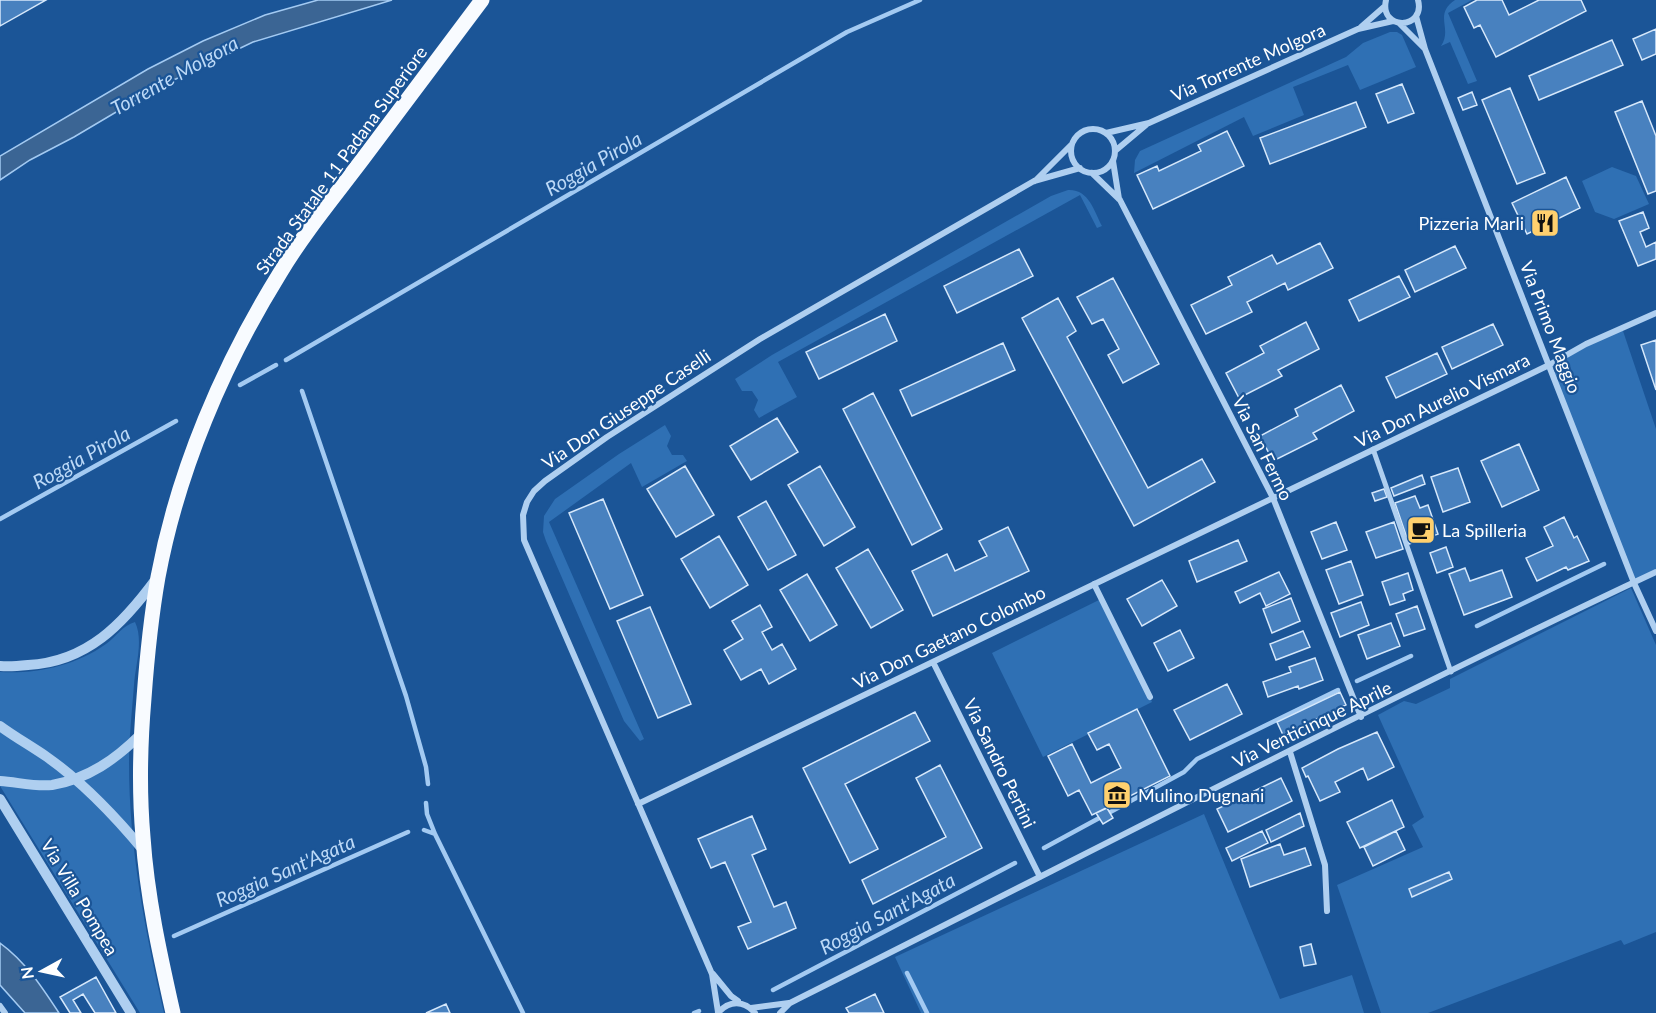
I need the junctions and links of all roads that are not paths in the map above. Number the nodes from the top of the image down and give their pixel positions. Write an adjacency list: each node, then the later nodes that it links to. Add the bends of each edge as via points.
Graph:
1 (483, 0): 22 (main road, Strada Statale 11 Padana Superiore, via 316,220 265,298 227,371 191,457)
2 (1420, 1): 4 (street)
3 (1386, 3): 5 (street, Via Torrente Molgora, via 1389,16); 6 (street, Via Torrente Molgora)
4 (1416, 16): 5 (street, Via Torrente Molgora, via 1407,23); 7 (street, Via Primo Maggio)
5 (1396, 22): 6 (street, Via Torrente Molgora); 7 (street, Via Primo Maggio)
6 (1358, 29): 8 (street, Via Torrente Molgora)
7 (1425, 50): 18 (street, Via Primo Maggio)
8 (1149, 123): 9 (street, Via Torrente Molgora); 11 (street, Via Torrente Molgora)
9 (1106, 133): 10 (street, Via Torrente Molgora, via 1086,130); 11 (street)
10 (1072, 143): 13 (street, via 1072,155); 15 (street, Via Don Giuseppe Caselli)
11 (1115, 151): 12 (street)
12 (1113, 161): 14 (street, via 1102,171); 16 (street)
13 (1080, 168): 14 (street); 15 (street, Via Don Giuseppe Caselli)
14 (1092, 172): 16 (street)
15 (1034, 181): 37 (street, Via Don Giuseppe Caselli, via 760,339 607,437 543,482 529,498 523,515 524,540)
16 (1120, 200): 20 (street, Via San Fermo)
17 (1656, 313): 18 (street, Via Don Aurelio Vismara)
18 (1549, 364): 19 (street, Via Don Aurelio Vismara); 23 (street, Via Primo Maggio)
19 (1373, 450): 20 (street, Via Don Aurelio Vismara); 28 (street)
20 (1273, 498): 24 (street, Via Don Gaetano Colombo); 30 (street, Via San Fermo)
21 (1656, 573): 23 (street, Via Venticinque Aprile)
22 (158, 576): 27 (street, via 104,638 80,653 36,665); 32 (main road, Strada Statale 11 Padana Superiore)
23 (1634, 583): 25 (street, Via Primo Maggio); 28 (street, Via Venticinque Aprile)
24 (1094, 584): 26 (street, Via Don Gaetano Colombo); 29 (street)
25 (1656, 632)
26 (933, 662): 37 (street, Via Don Gaetano Colombo); 39 (street, Via Sandro Pertini)
27 (0, 666)
28 (1451, 672): 30 (street, Via Venticinque Aprile)
29 (1150, 697)
30 (1361, 717): 33 (street, Via Venticinque Aprile)
31 (0, 726): 34 (street)
32 (141, 734): 34 (street, via 110,762); 38 (main road, Strada Statale 11 Padana Superiore)
33 (1290, 752): 39 (street, Via Venticinque Aprile); 40 (street, via 1325,865)
34 (75, 779): 35 (street, via 43,785); 38 (street)
35 (0, 781)
36 (0, 799): 48 (street, Via Villa Pompea)
37 (638, 804): 41 (street, Via Don Giuseppe Caselli)
38 (144, 851): 49 (main road, Strada Statale 11 Padana Superiore)
39 (1040, 877): 43 (street, Via Venticinque Aprile)
40 (1327, 911)
41 (712, 974): 42 (street, Via Don Giuseppe Caselli); 46 (street, Via Don Giuseppe Caselli)
42 (740, 1003): 45 (street); 46 (street, via 728,1004)
43 (790, 1003): 45 (street, Via Venticinque Aprile); 50 (street, Via Venticinque Aprile)
44 (0, 1006): 47 (street)
45 (753, 1010)
46 (718, 1012)
47 (5, 1013)
48 (131, 1013)
49 (173, 1013)
50 (780, 1013)

